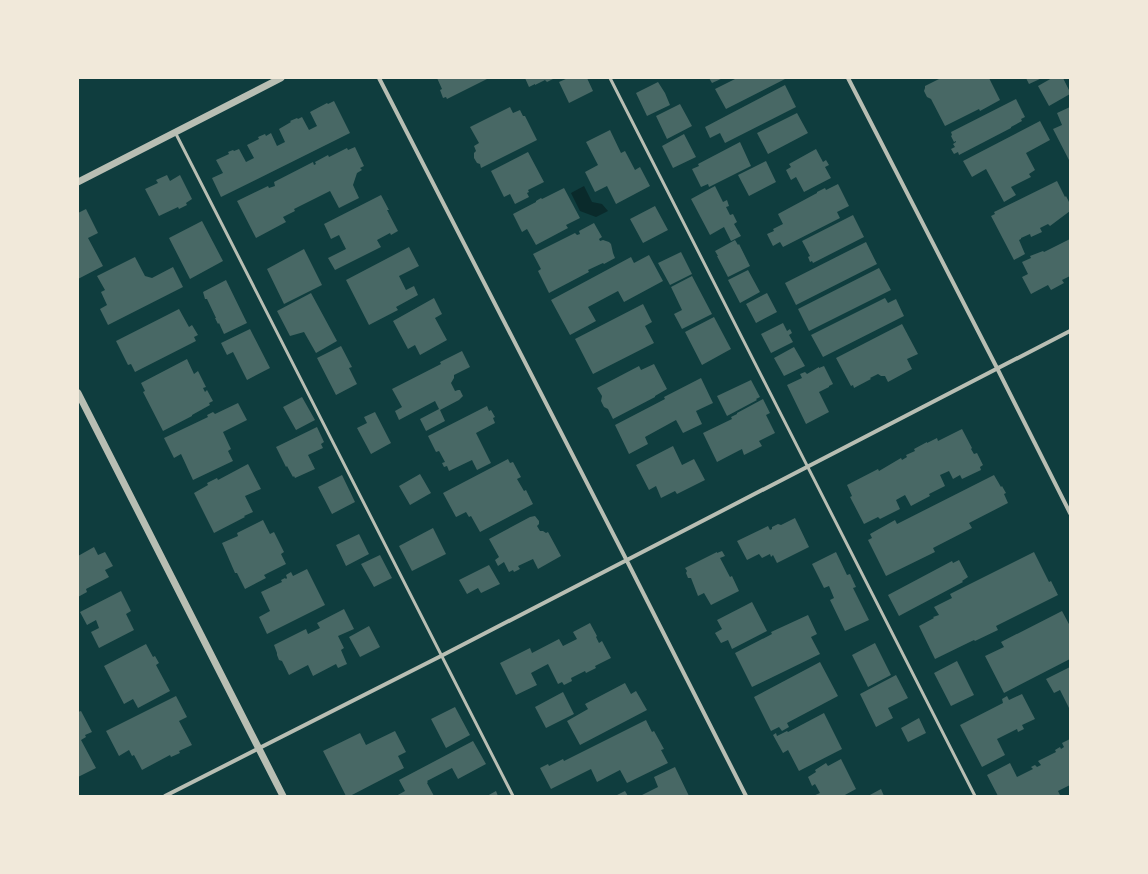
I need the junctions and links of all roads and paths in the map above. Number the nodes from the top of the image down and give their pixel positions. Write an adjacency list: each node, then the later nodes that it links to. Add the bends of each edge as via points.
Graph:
1 (281, 78): 5 (street)
2 (379, 78): 12 (street)
3 (610, 78): 10 (lane)
4 (848, 78): 8 (street)
5 (175, 132): 6 (street); 13 (lane)
6 (78, 182)
7 (1070, 331): 8 (street)
8 (997, 368): 10 (street); 11 (street)
9 (78, 393): 14 (street)
10 (808, 466): 12 (street); 19 (lane)
11 (1070, 513)
12 (626, 559): 13 (street); 18 (street)
13 (441, 656): 14 (street); 17 (lane)
14 (259, 748): 15 (street); 16 (street)
15 (165, 796)
16 (283, 796)
17 (513, 796)
18 (746, 796)
19 (975, 796)

